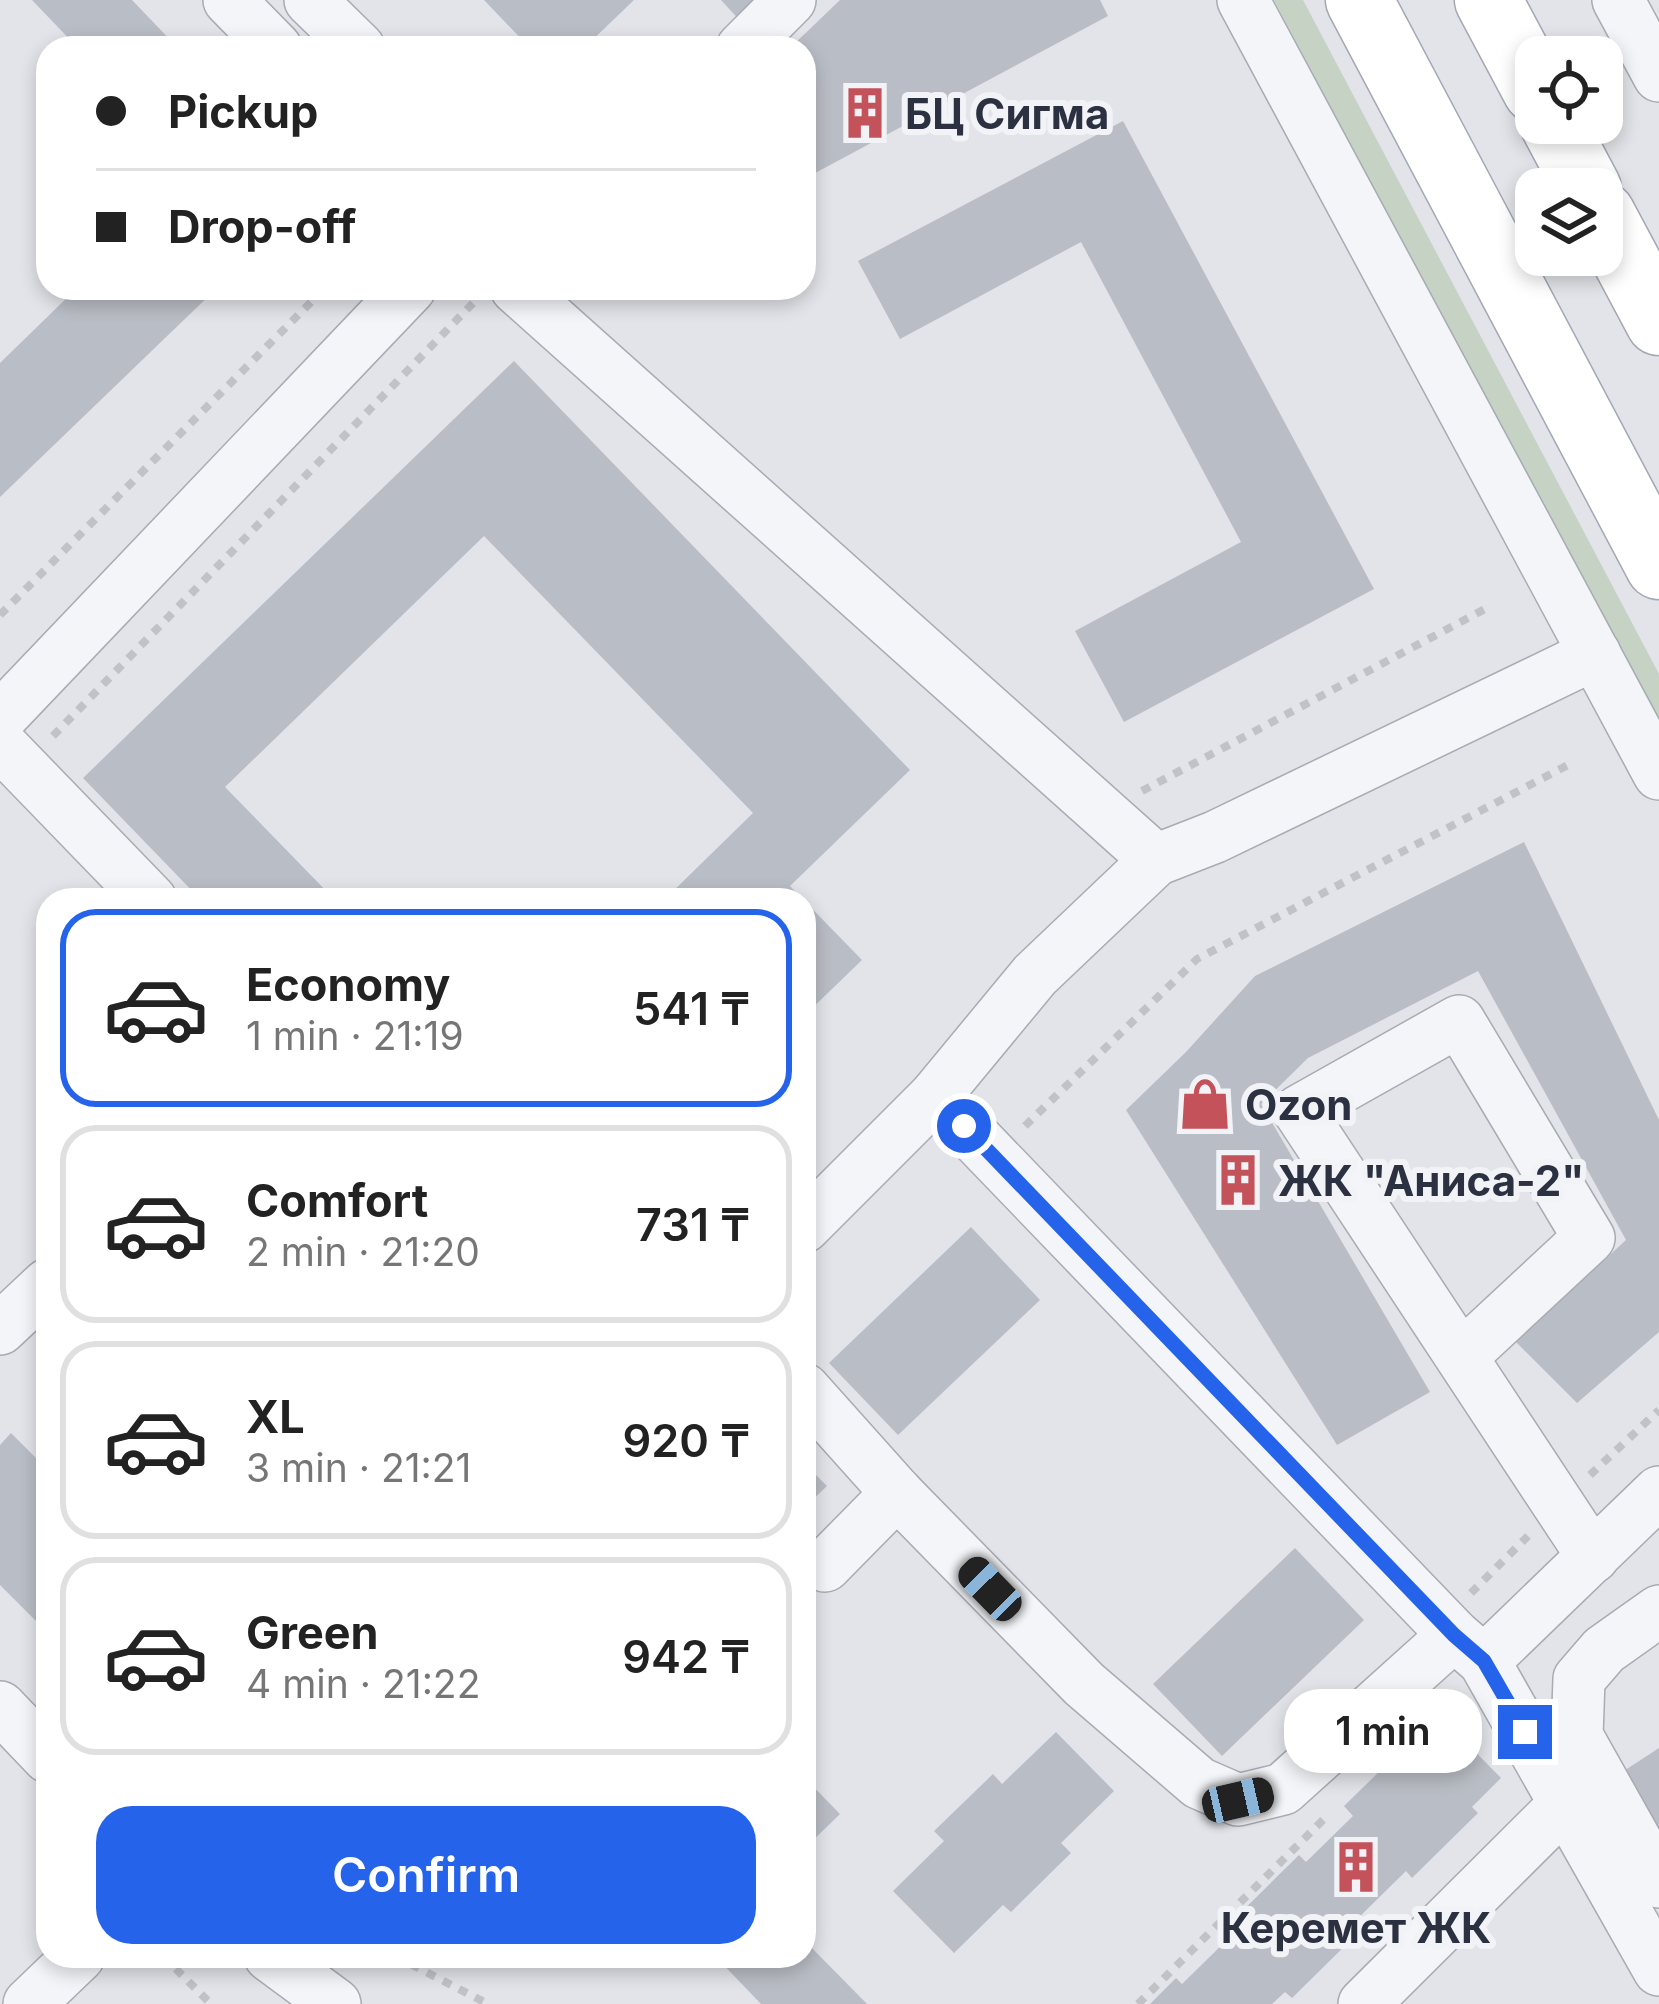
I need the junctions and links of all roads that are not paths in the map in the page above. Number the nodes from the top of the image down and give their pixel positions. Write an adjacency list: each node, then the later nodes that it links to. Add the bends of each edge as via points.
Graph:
1 (229, 0): 8 (street)
2 (310, 0): 9 (street)
3 (790, 0): 10 (street)
4 (1243, 0): 18 (street)
5 (1359, 0): 17 (main road)
6 (1488, 0): 11 (main road)
7 (1618, 0): 12 (street)
8 (264, 36)
9 (347, 36)
10 (754, 36)
11 (1515, 51)
12 (1659, 76)
13 (1623, 254): 16 (main road)
14 (399, 300): 19 (street)
15 (529, 300): 22 (street)
16 (1659, 322)
17 (1659, 566)
18 (1595, 654): 21 (street); 22 (street)
19 (0, 718)
20 (11, 756): 23 (street)
21 (1659, 774)
22 (1156, 860): 24 (street, via 1035,975)
23 (139, 888)
24 (935, 1096): 25 (street); 35 (street)
25 (816, 1215)
26 (36, 1295): 27 (street)
27 (0, 1329)
28 (1461, 1357): 28 (street, via 1300,1111 1460,1021 1589,1238); 32 (street)
29 (816, 1402): 31 (street)
30 (1659, 1492): 32 (street)
31 (897, 1493): 33 (street); 35 (street, via 1084,1684 1199,1784 1238,1800 1283,1790)
32 (1593, 1558): 35 (street)
33 (825, 1566)
34 (1659, 1611): 39 (street, via 1579,1678 1577,1736)
35 (1469, 1648): 38 (street)
36 (0, 1707): 37 (street)
37 (36, 1744)
38 (1567, 1802): 42 (street); 45 (street)
39 (1659, 1882)
40 (66, 1968): 43 (street)
41 (286, 1968): 44 (street)
42 (1659, 1970)
43 (29, 2004)
44 (334, 2004)
45 (1364, 2004)

